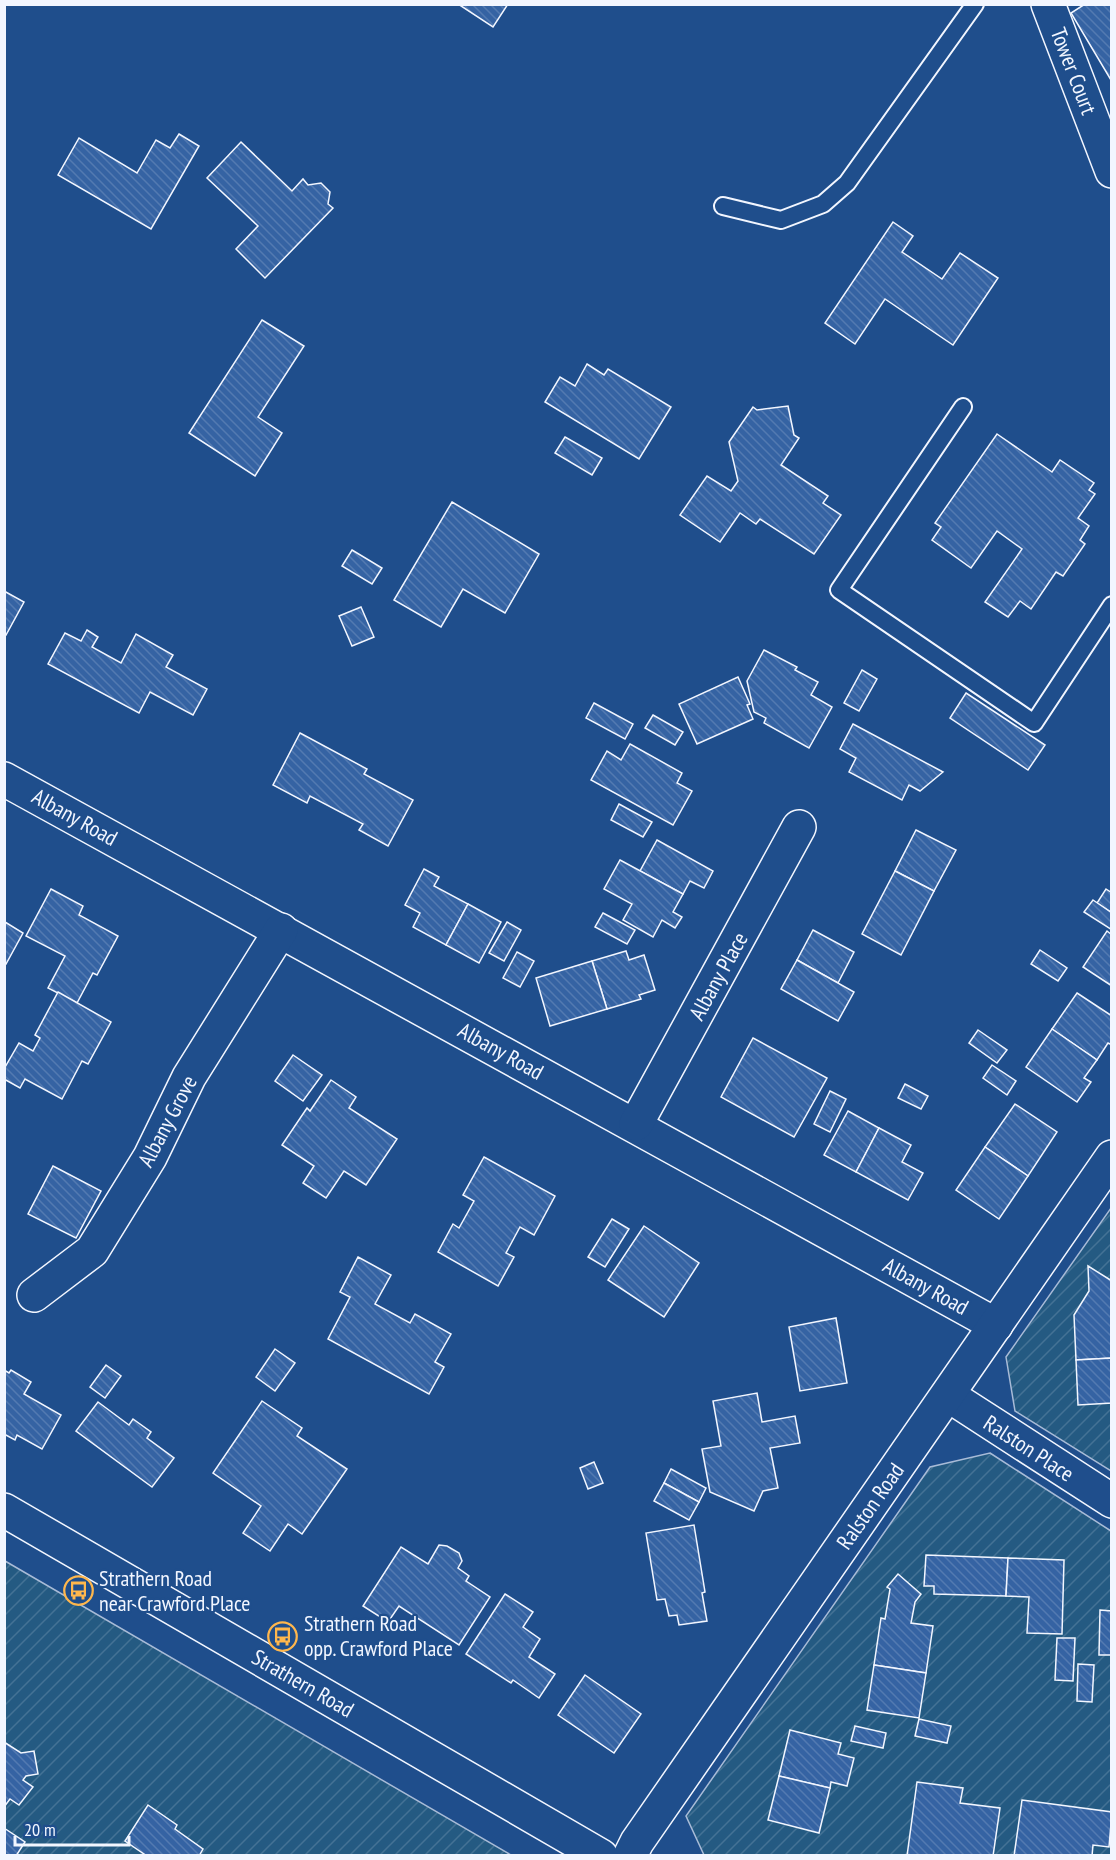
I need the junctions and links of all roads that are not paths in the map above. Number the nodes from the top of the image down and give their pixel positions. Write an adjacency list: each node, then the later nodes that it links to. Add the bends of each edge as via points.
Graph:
1 (975, 4): 4 (lane, via 847,183 823,204 781,220)
2 (1048, 4): 3 (street, Tower Court)
3 (1112, 171)
4 (723, 206)
5 (963, 407): 6 (lane, via 839,590 1034,723)
6 (1112, 605)
7 (4, 779): 9 (street, Albany Road)
8 (799, 827): 10 (street, Albany Place)
9 (281, 930): 10 (street, Albany Road); 12 (street, Albany Grove, via 189,1077 150,1157 92,1251)
10 (636, 1125): 13 (street, Albany Road)
11 (1112, 1157): 13 (street, Ralston Road)
12 (34, 1295)
13 (996, 1325): 14 (street, Ralston Road)
14 (948, 1395): 15 (street, Ralston Place); 18 (street, Ralston Road)
15 (1112, 1500)
16 (4, 1510): 17 (street, Strathern Road)
17 (601, 1856)
18 (630, 1856)

